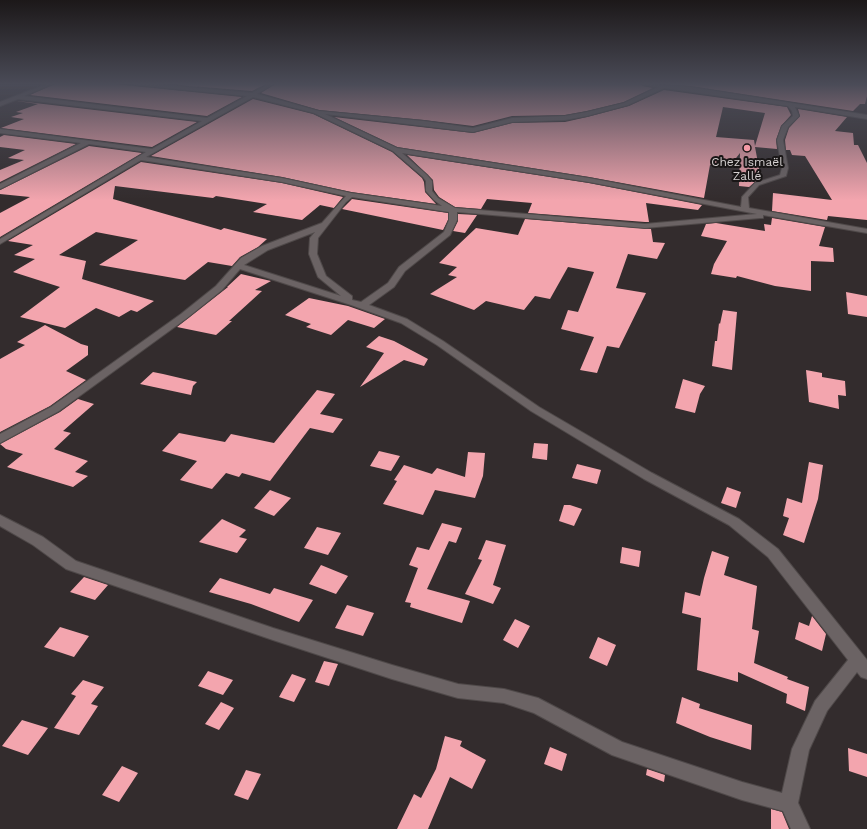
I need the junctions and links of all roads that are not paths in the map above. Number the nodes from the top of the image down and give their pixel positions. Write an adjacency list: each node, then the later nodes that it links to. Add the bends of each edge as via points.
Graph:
1 (202, 123): 11 (street)
2 (338, 123): 10 (street)
3 (421, 123): 4 (street, via 473,130)
4 (503, 123)
5 (789, 123): 16 (street, via 780,140 785,168 783,176 757,184 745,196)
6 (0, 131): 7 (street)
7 (12, 132): 8 (street); 9 (street)
8 (0, 138)
9 (89, 142): 11 (street); 13 (street)
10 (395, 150): 15 (street, via 425,176 429,182 429,191 436,199); 16 (street, via 589,180)
11 (153, 151): 12 (street)
12 (140, 158): 14 (street, via 282,180); 20 (street)
13 (0, 188)
14 (351, 195): 15 (street); 18 (street)
15 (453, 210): 17 (street, via 645,226); 22 (street, via 453,220 447,233 402,269 391,285)
16 (745, 210): 17 (street)
17 (771, 215): 19 (street)
18 (324, 225): 21 (street, via 265,248 244,260); 22 (street, via 314,238 313,254 322,277)
19 (867, 231)
20 (0, 242)
21 (239, 266): 22 (street); 23 (street, via 219,288 184,316 55,409)
22 (358, 304): 25 (street, via 404,321 536,409 642,472 734,522 773,553)
23 (0, 439)
24 (0, 520): 27 (street, via 38,541 71,565 392,672 458,691 504,696 538,706 618,749 742,791)
25 (856, 660): 26 (street); 27 (street, via 821,706 801,748)
26 (867, 672)
27 (789, 804): 28 (street)
28 (801, 829)

